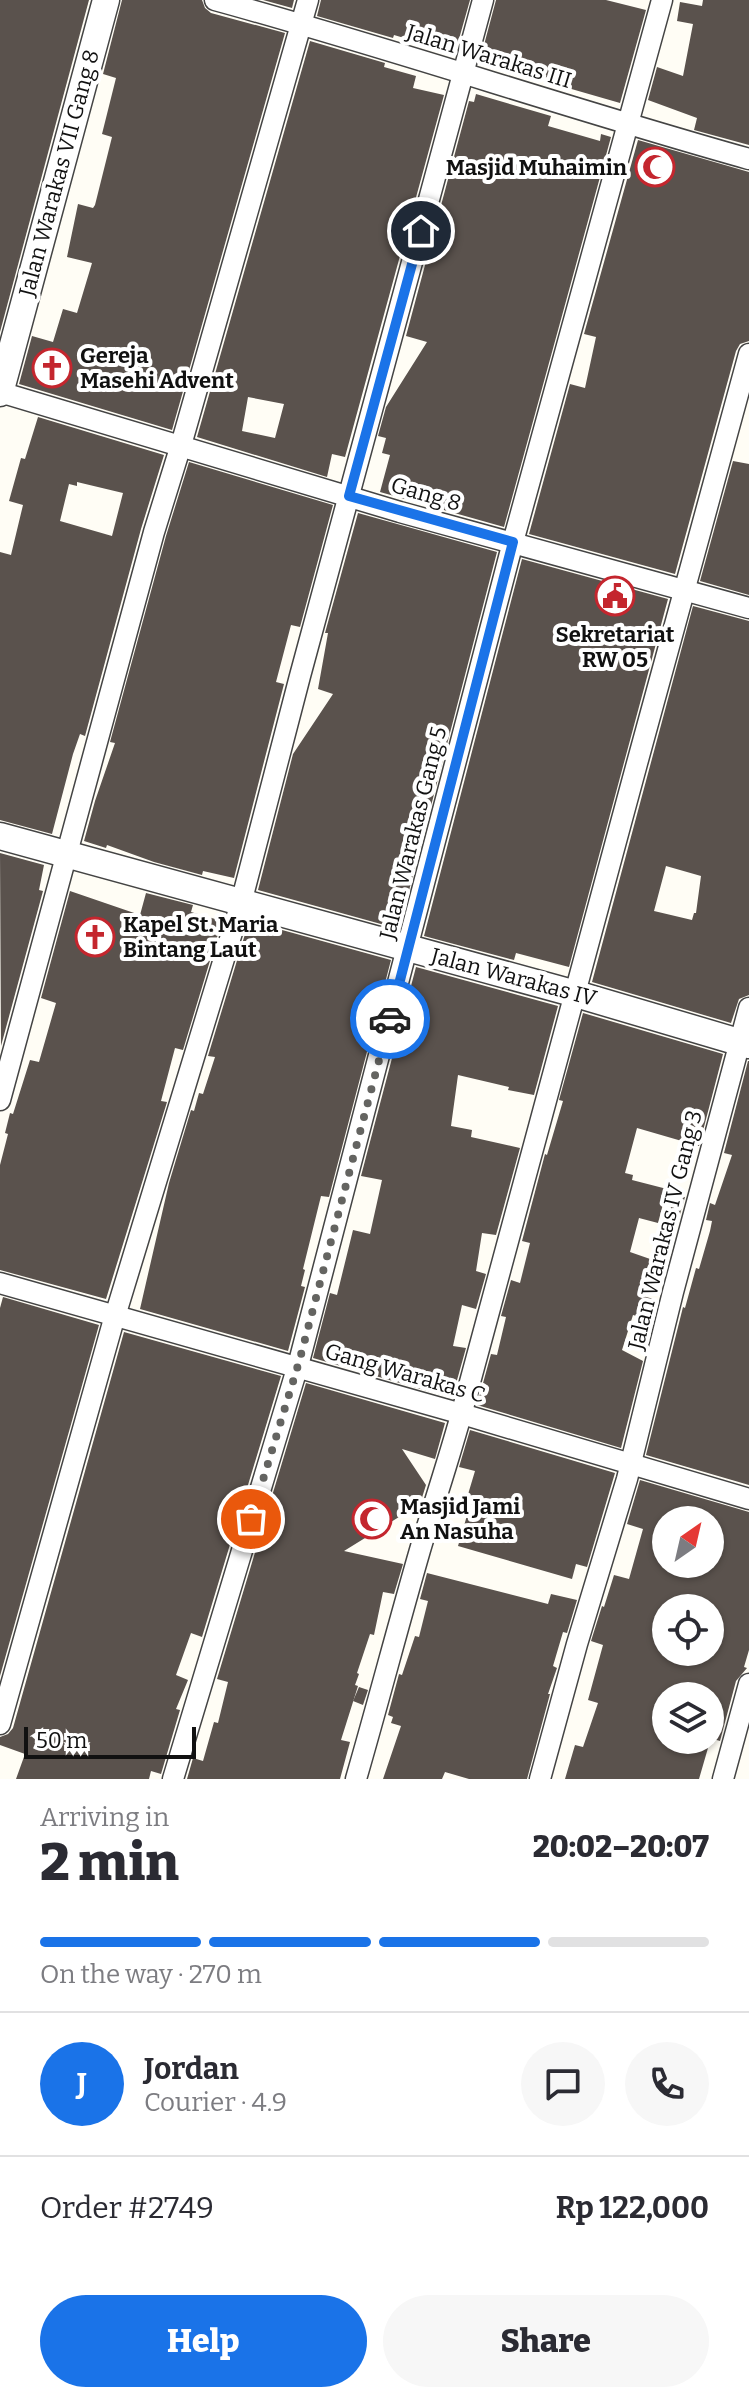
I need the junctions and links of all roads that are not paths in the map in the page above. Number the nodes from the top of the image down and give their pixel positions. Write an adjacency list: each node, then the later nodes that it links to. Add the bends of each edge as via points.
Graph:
1 (106, 0): 11 (street, Jalan Warakas VII Gang 8)
2 (215, 0): 6 (street, Jalan Warakas III)
3 (308, 0): 6 (street)
4 (483, 0): 7 (street)
5 (662, 0): 8 (street)
6 (302, 24): 7 (street, Jalan Warakas III); 12 (street)
7 (464, 73): 8 (street, Jalan Warakas III); 13 (street)
8 (626, 124): 9 (street, Jalan Warakas III); 14 (street, Jalan Warakas Gang 5)
9 (749, 159)
10 (749, 354): 15 (street)
11 (0, 392): 12 (street, Gang 8)
12 (181, 445): 13 (street, Gang 8); 18 (street)
13 (349, 496): 14 (street, Gang 8); 19 (street)
14 (513, 542): 15 (street, Gang 8); 20 (street, Jalan Warakas Gang 5)
15 (684, 589): 16 (street, Gang 8); 21 (street)
16 (749, 608)
17 (0, 836): 18 (street, Jalan Warakas IV)
18 (66, 855): 19 (street, Jalan Warakas IV); 24 (street)
19 (241, 903): 20 (street, Jalan Warakas IV); 26 (street)
20 (409, 949): 21 (street, Jalan Warakas IV); 27 (street, Jalan Warakas Gang 5)
21 (576, 994): 23 (street, Jalan Warakas IV); 28 (street)
22 (749, 1008): 23 (street, Jalan Warakas IV Gang 3)
23 (744, 1044): 29 (street, Jalan Warakas IV Gang 3)
24 (0, 1100)
25 (0, 1283): 26 (street, Gang Warakas C)
26 (115, 1315): 27 (street, Gang Warakas C); 32 (street)
27 (297, 1368): 28 (street, Gang Warakas C); 33 (street, Jalan Warakas Gang 5)
28 (462, 1414): 29 (street, Gang Warakas C); 34 (street)
29 (630, 1465): 30 (street, Gang Warakas C); 35 (street, Jalan Warakas IV Gang 3)
30 (749, 1499)
31 (749, 1684): 36 (street)
32 (0, 1724)
33 (173, 1779)
34 (356, 1779)
35 (540, 1779)
36 (723, 1779)

